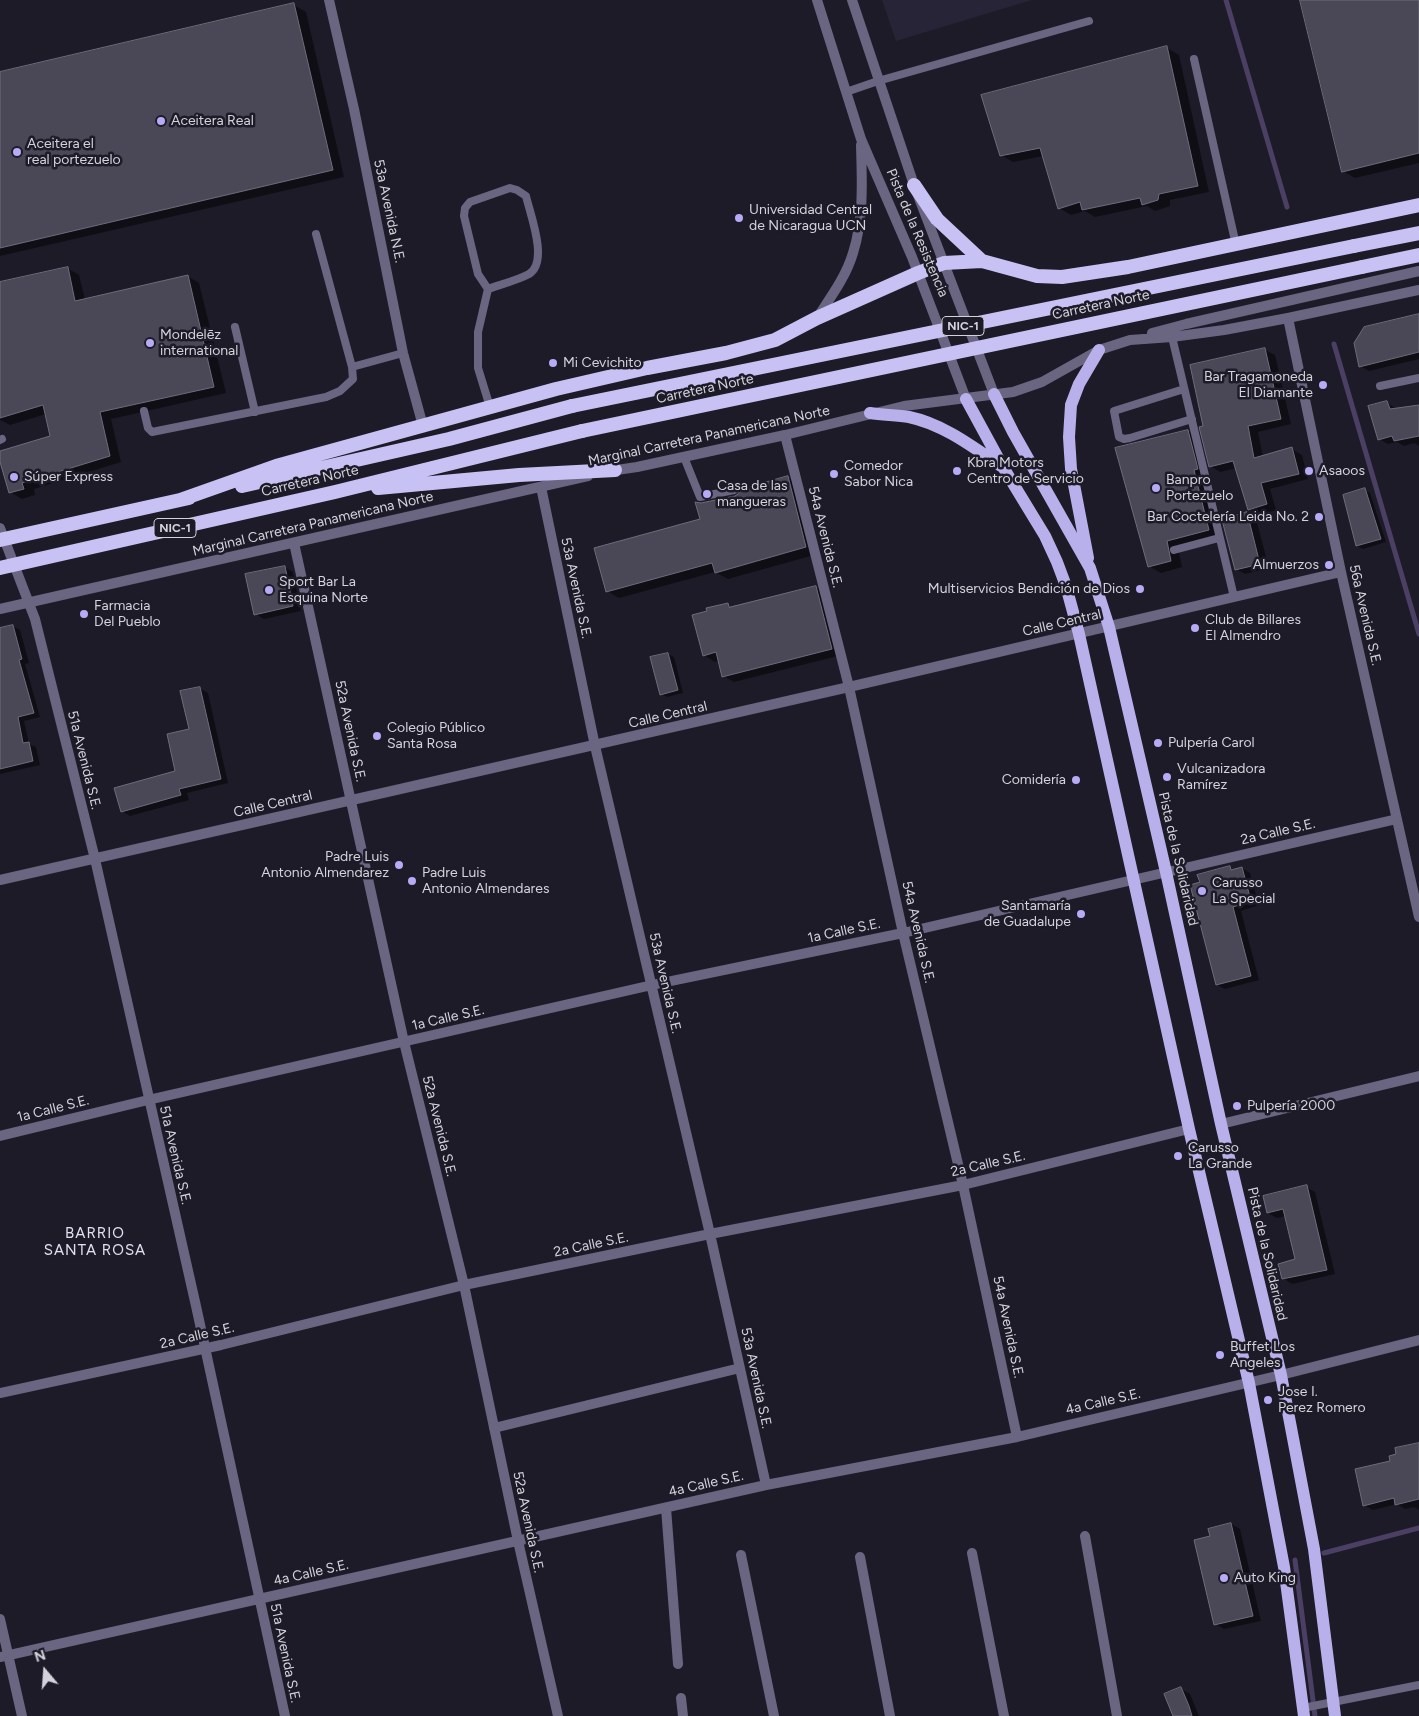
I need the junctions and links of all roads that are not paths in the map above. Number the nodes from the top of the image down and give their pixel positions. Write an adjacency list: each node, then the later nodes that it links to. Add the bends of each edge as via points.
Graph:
1 (329, 0): 27 (street, 53a Avenida N.E.)
2 (817, 0): 7 (street, Pista de la Resistencia)
3 (852, 0): 6 (street, Pista de la Resistencia)
4 (1088, 21): 6 (lane)
5 (1194, 59): 13 (lane)
6 (878, 81): 7 (lane); 9 (street, Pista de la Resistencia)
7 (846, 92): 8 (street, Pista de la Resistencia)
8 (861, 139): 18 (street, Pista de la Resistencia); 21 (street, via 862,205 855,246 839,284)
9 (914, 185): 15 (highway, via 938,219); 16 (street, Pista de la Resistencia)
10 (1419, 205): 13 (highway)
11 (1419, 233): 47 (highway, Carretera Norte / NIC-1, bridge, via 572,406 449,439)
12 (316, 234): 28 (lane)
13 (1236, 244): 15 (highway, via 1128,268 1062,278 1037,276)
14 (1419, 255): 46 (highway, Carretera Norte / NIC-1, bridge, via 582,431)
15 (982, 261): 16 (highway)
16 (944, 263): 18 (highway); 32 (street, Pista de la Resistencia)
17 (1419, 271): 25 (street, via 1186,324)
18 (918, 273): 21 (highway); 33 (street, Pista de la Resistencia)
19 (488, 289): 19 (lane, via 530,273 537,262 538,248 526,196 510,188 470,202 465,208 464,216 478,274); 34 (lane, via 478,332 478,368)
20 (1419, 290): 22 (street, Marginal Carretera Panamericana Norte)
21 (817, 318): 34 (highway, via 776,340)
22 (1288, 318): 24 (street, Marginal Carretera Panamericana Norte, via 1224,333); 55 (street, 56a Avenida S.E.)
23 (236, 327): 36 (lane)
24 (1172, 337): 25 (street, Marginal Carretera Panamericana Norte); 31 (lane)
25 (1130, 340): 26 (street, Marginal Carretera Panamericana Norte)
26 (1099, 350): 32 (street, Marginal Carretera Panamericana Norte, via 1042,382 1013,392); 54 (main road, via 1071,405 1069,437 1071,469)
27 (404, 353): 28 (lane); 39 (street, 53a Avenida N.E.)
28 (352, 367): 36 (lane, via 352,379 340,391)
29 (1419, 378): 30 (lane)
30 (1380, 386)
31 (1184, 389): 38 (lane); 38 (lane, via 1114,411 1119,437 1130,438)
32 (994, 394): 33 (street, Marginal Carretera Panamericana Norte); 54 (main road, Pista de la Resistencia)
33 (966, 398): 37 (street, Marginal Carretera Panamericana Norte); 42 (main road, Pista de la Resistencia)
34 (490, 407): 39 (highway)
35 (144, 411): 36 (lane, via 152,432)
36 (255, 412)
37 (870, 414): 40 (street, Marginal Carretera Panamericana Norte); 42 (main road, via 908,417 929,423)
38 (1192, 419): 49 (lane)
39 (423, 426): 47 (highway, via 276,466)
40 (785, 435): 41 (street, Marginal Carretera Panamericana Norte); 61 (street, 54a Avenida S.E.)
41 (684, 457): 43 (street, Marginal Carretera Panamericana Norte); 45 (lane, via 700,497)
42 (1003, 467): 60 (main road, Pista de la Resistencia, via 1057,562)
43 (615, 470): 44 (street, Marginal Carretera Panamericana Norte); 46 (highway, via 519,475)
44 (541, 487): 50 (street, Marginal Carretera Panamericana Norte); 62 (street, 53a Avenida S.E.)
45 (734, 490)
46 (335, 492): 52 (highway, Carretera Norte / NIC-1)
47 (180, 500): 48 (highway, Carretera Norte / NIC-1)
48 (1, 536): 52 (street, 51a Avenida S.E.)
49 (1220, 538): 51 (lane); 56 (lane)
50 (294, 543): 57 (street, Marginal Carretera Panamericana Norte); 63 (street, 52a Avenida S.E.)
51 (1174, 550)
52 (14, 565): 53 (highway, Carretera Norte / NIC-1); 57 (street, 51a Avenida S.E.)
53 (0, 568)
54 (1090, 568): 59 (main road, Pista de la Resistencia)
55 (1341, 572): 56 (street, Calle Central); 64 (street, 56a Avenida S.E.)
56 (1234, 597): 59 (street, Calle Central)
57 (29, 603): 58 (street, Marginal Carretera Panamericana Norte); 65 (street, 51a Avenida S.E.)
58 (0, 609)
59 (1109, 627): 60 (street, Calle Central); 66 (main road, Pista de la Solidaridad)
60 (1079, 634): 61 (street, Calle Central); 67 (main road)
61 (850, 687): 62 (street, Calle Central); 70 (street, 54a Avenida S.E.)
62 (595, 746): 63 (street, Calle Central); 71 (street, 53a Avenida S.E.)
63 (351, 801): 65 (street, Calle Central); 72 (street, 52a Avenida S.E.)
64 (1396, 819): 66 (street, 2a Calle S.E.); 69 (street, 56a Avenida S.E.)
65 (95, 859): 68 (street, Calle Central); 74 (street, 51a Avenida S.E.)
66 (1166, 872): 67 (street); 75 (main road, Pista de la Solidaridad)
67 (1134, 879): 70 (street); 76 (main road)
68 (0, 880)
69 (1419, 917)
70 (903, 933): 71 (street, 1a Calle S.E.); 78 (street, 54a Avenida S.E.)
71 (652, 985): 72 (street, 1a Calle S.E.); 79 (street, 53a Avenida S.E.)
72 (404, 1042): 74 (street, 1a Calle S.E.); 80 (street, 52a Avenida S.E.)
73 (1419, 1076): 75 (street)
74 (148, 1100): 77 (street, 1a Calle S.E.); 82 (street, 51a Avenida S.E.)
75 (1221, 1124): 84 (main road, Pista de la Solidaridad)
76 (1190, 1130): 78 (street, 2a Calle S.E.); 85 (main road)
77 (0, 1136)
78 (963, 1185): 79 (street, 2a Calle S.E.); 88 (street, 54a Avenida S.E.)
79 (710, 1234): 80 (street, 2a Calle S.E.); 83 (street, 53a Avenida S.E.)
80 (464, 1285): 82 (street, 2a Calle S.E.); 87 (street, 52a Avenida S.E.)
81 (1419, 1340): 84 (street, 4a Calle S.E.)
82 (204, 1349): 86 (street, 2a Calle S.E.); 96 (street, 51a Avenida S.E.)
83 (740, 1368): 87 (street); 89 (street, 53a Avenida S.E.)
84 (1281, 1375): 85 (street, 4a Calle S.E.); 102 (main road, Pista de la Solidaridad, via 1314,1549)
85 (1248, 1383): 88 (street, 4a Calle S.E.); 103 (main road, via 1284,1567)
86 (0, 1393)
87 (494, 1428): 92 (street, 52a Avenida S.E.)
88 (1017, 1436): 89 (street, 4a Calle S.E.)
89 (766, 1485): 90 (street, 4a Calle S.E.)
90 (666, 1508): 92 (street, 4a Calle S.E.); 99 (street)
91 (1085, 1536): 111 (street)
92 (518, 1541): 96 (street, 4a Calle S.E.); 106 (street, 52a Avenida S.E.)
93 (972, 1553): 110 (street)
94 (741, 1556): 108 (street)
95 (860, 1557): 109 (street)
96 (259, 1599): 98 (street, 4a Calle S.E.); 105 (street, 51a Avenida S.E.)
97 (0, 1619): 98 (street)
98 (4, 1656): 104 (street)
99 (678, 1664)
100 (1419, 1685): 102 (lane)
101 (681, 1698): 107 (street)
102 (1330, 1703): 103 (lane); 112 (main road, Pista de la Solidaridad)
103 (1306, 1710)
104 (22, 1716)
105 (285, 1716)
106 (558, 1716)
107 (683, 1716)
108 (774, 1716)
109 (890, 1716)
110 (1004, 1716)
111 (1117, 1716)
112 (1335, 1716)

